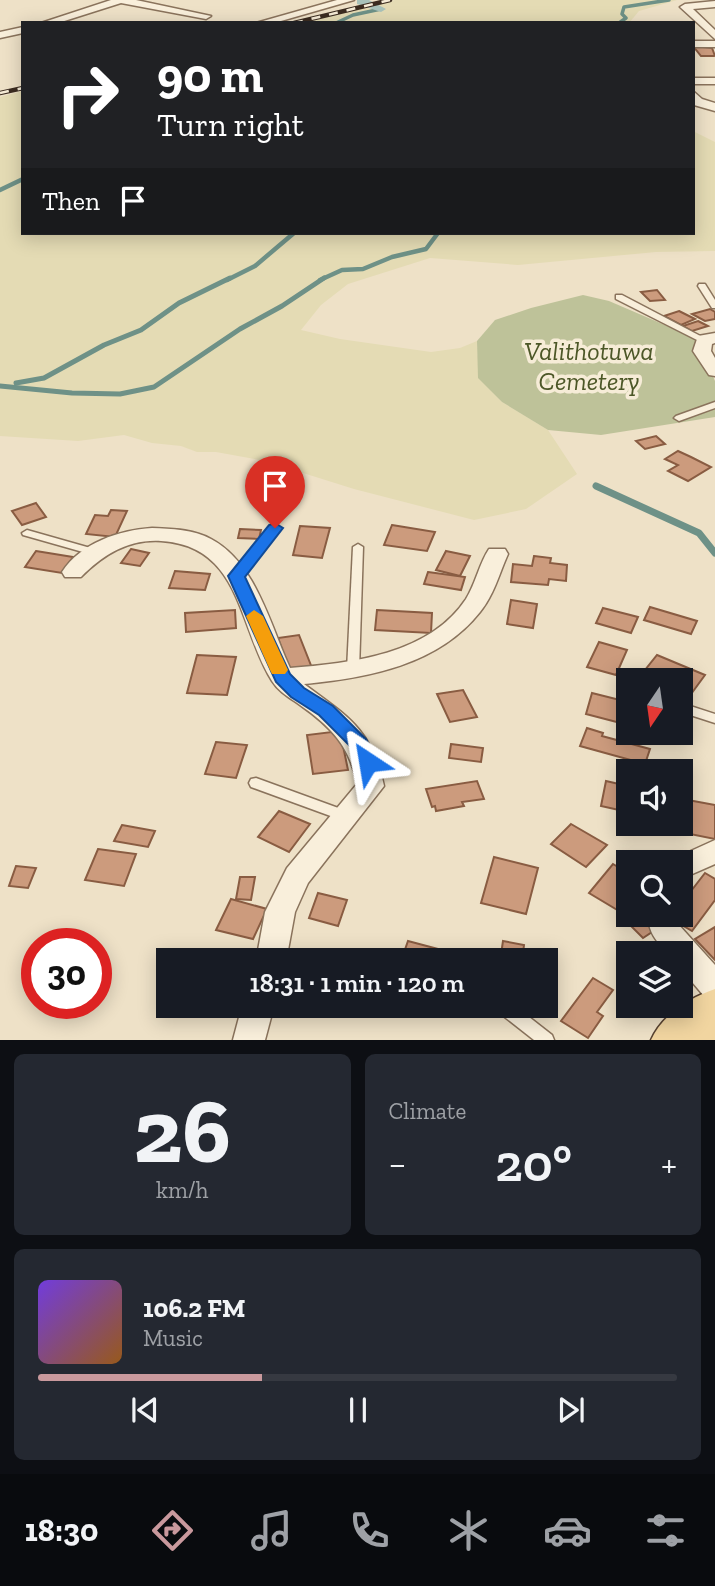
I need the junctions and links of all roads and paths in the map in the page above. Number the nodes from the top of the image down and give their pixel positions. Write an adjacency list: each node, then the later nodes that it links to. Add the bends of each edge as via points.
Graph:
1 (121, 0): 4 (street); 5 (street)
2 (349, 0): 8 (street)
3 (715, 4): 11 (street, via 685,7)
4 (206, 16)
5 (66, 17): 6 (street); 7 (street)
6 (53, 21)
7 (82, 21)
8 (269, 21)
9 (21, 30): 10 (street)
10 (0, 35)
11 (715, 36)
12 (695, 44): 13 (street)
13 (715, 44)
14 (715, 81): 15 (street)
15 (695, 82)
16 (695, 98): 17 (street)
17 (715, 107)
18 (702, 286): 20 (lane)
19 (619, 297): 21 (lane)
20 (715, 306)
21 (709, 339): 22 (street, via 702,351)
22 (715, 371)
23 (715, 405): 24 (lane)
24 (679, 418)
25 (275, 528): 31 (lane)
26 (27, 533): 28 (lane)
27 (358, 547): 32 (lane)
28 (97, 553): 30 (street); 31 (street, via 133,534 166,533 210,546 225,557)
29 (496, 554): 32 (street, via 474,605 438,641)
30 (74, 572)
31 (236, 576): 33 (street)
32 (354, 670): 33 (street)
33 (282, 677): 37 (street, via 326,710 359,744 368,762 371,786)
34 (693, 711): 35 (lane)
35 (715, 719)
36 (256, 783): 37 (lane)
37 (346, 817): 41 (street, via 297,876 280,912)
38 (715, 851): 39 (street)
39 (693, 862)
40 (664, 927): 42 (street)
41 (273, 948)
42 (715, 987)
43 (715, 1011): 48 (main road)
44 (255, 1018): 46 (street)
45 (518, 1018): 47 (lane)
46 (249, 1040)
47 (546, 1040)
48 (676, 1040)

